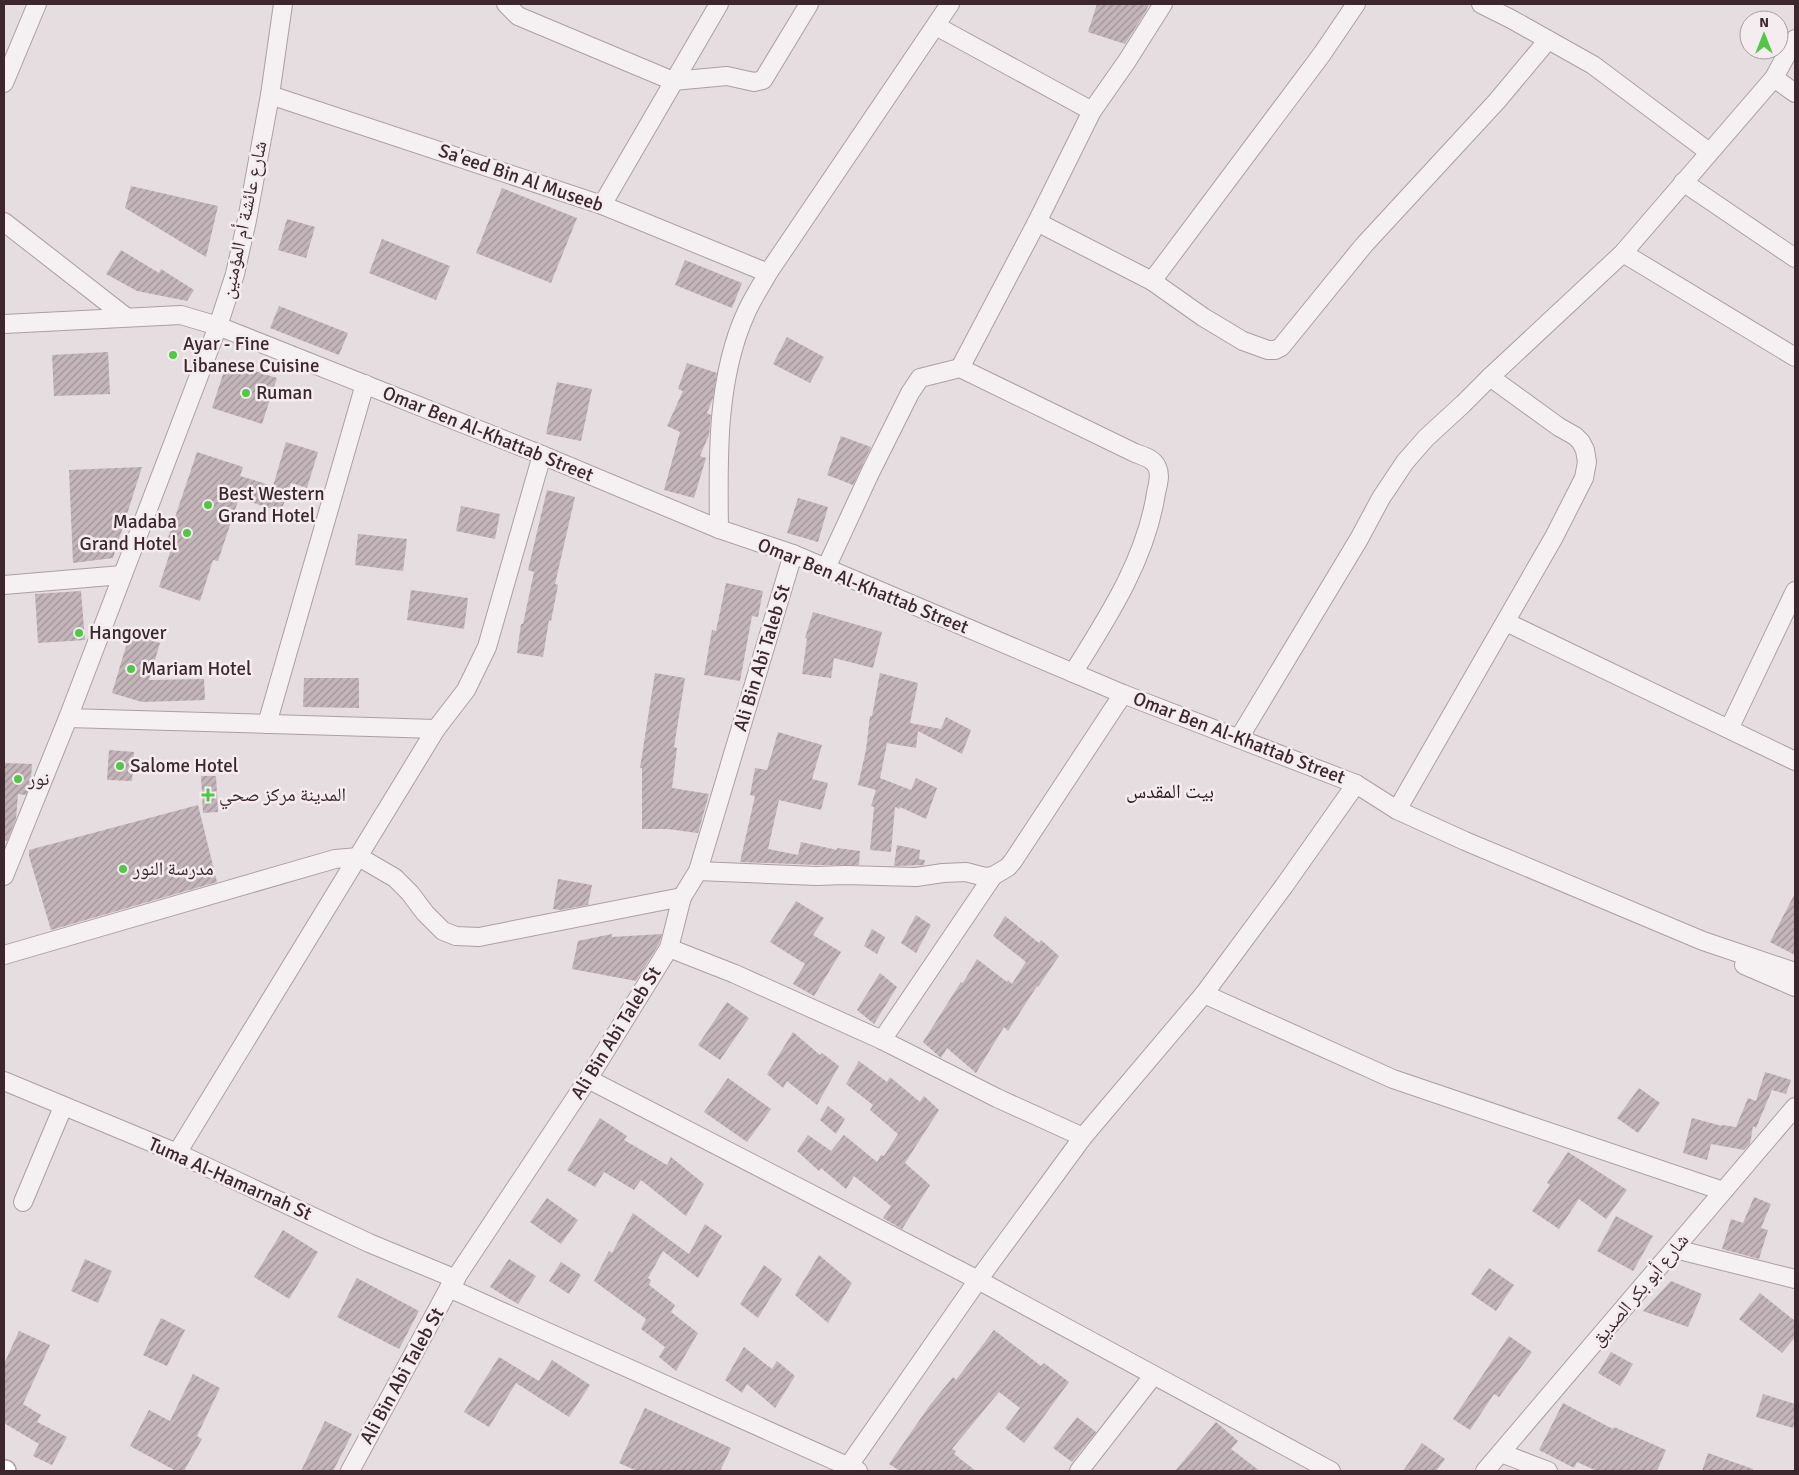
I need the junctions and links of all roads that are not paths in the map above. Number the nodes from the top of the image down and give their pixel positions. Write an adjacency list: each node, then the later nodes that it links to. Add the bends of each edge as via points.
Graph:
1 (37, 4): 15 (street)
2 (283, 4): 17 (street, شارع عائشة أم المؤمنين)
3 (506, 4): 14 (street, via 518,16)
4 (719, 4): 14 (street)
5 (809, 4): 14 (street, via 763,80 754,82 728,76)
6 (950, 4): 10 (street)
7 (1163, 4): 18 (street)
8 (1356, 4): 27 (street)
9 (1481, 4): 12 (street)
10 (936, 26): 18 (street); 26 (street)
11 (1795, 39): 13 (street)
12 (1548, 40): 19 (street, via 1593,65); 27 (street, via 1498,100 1364,245 1281,347 1268,350 1244,341)
13 (1774, 78): 16 (street); 19 (street)
14 (673, 81): 21 (street)
15 (4, 83)
16 (1795, 93)
17 (270, 95): 21 (street, Sa'eed Bin Al Museeb); 30 (street, شارع عائشة أم المؤمنين, via 235,274)
18 (1092, 111): 23 (street)
19 (1709, 152): 20 (street)
20 (1683, 182): 24 (street); 25 (street)
21 (602, 205): 26 (street, Sa'eed Bin Al Museeb)
22 (4, 222): 28 (street)
23 (1037, 222): 27 (street); 32 (street)
24 (1623, 253): 31 (street); 33 (street)
25 (1795, 258)
26 (768, 273): 36 (street, via 746,313 731,356 718,464)
27 (1152, 281)
28 (126, 317): 29 (street, Omar Ben Al-Khattab Street); 30 (street, Omar Ben Al-Khattab Street, via 181,315)
29 (4, 324)
30 (218, 326): 34 (street, Omar Ben Al-Khattab Street); 39 (street, شارع عائشة أم المؤمنين)
31 (1795, 357)
32 (960, 368): 38 (street, via 920,378 870,473); 43 (street, via 1157,465 1160,476 1153,515 1133,571)
33 (1490, 377): 42 (street, via 1575,436 1585,450 1587,462 1584,478); 49 (street, via 1405,462)
34 (365, 384): 35 (street, Omar Ben Al-Khattab Street); 46 (street)
35 (542, 455): 36 (street, Omar Ben Al-Khattab Street); 48 (street, via 487,647 466,690)
36 (719, 529): 37 (street, Omar Ben Al-Khattab Street)
37 (793, 554): 38 (street, Omar Ben Al-Khattab Street); 55 (street, Ali Bin Abi Taleb St)
38 (826, 568): 43 (street, Omar Ben Al-Khattab Street)
39 (122, 575): 40 (street); 45 (street, شارع عائشة أم المؤمنين)
40 (4, 585)
41 (1795, 591): 47 (street)
42 (1506, 622): 47 (street); 52 (street)
43 (1073, 673): 44 (street, Omar Ben Al-Khattab Street)
44 (1123, 694): 49 (street, Omar Ben Al-Khattab Street); 56 (street, via 1013,861)
45 (68, 718): 46 (street); 54 (street, شارع عائشة أم المؤمنين)
46 (267, 724): 48 (street)
47 (1728, 728): 50 (street)
48 (436, 729): 53 (street)
49 (1239, 738): 51 (street, Omar Ben Al-Khattab Street)
50 (1795, 761)
51 (1356, 784): 52 (street, Omar Ben Al-Khattab Street); 63 (street)
52 (1397, 810): 58 (street, Omar Ben Al-Khattab Street)
53 (358, 856): 57 (street, via 395,878 437,925 456,936 479,937); 60 (street, via 335,859); 70 (street)
54 (5, 868)
55 (698, 871): 56 (street, via 916,877 966,872); 57 (street, Ali Bin Abi Taleb St)
56 (992, 876): 64 (street)
57 (682, 897): 59 (street, Ali Bin Abi Taleb St)
58 (1703, 941): 61 (street); 62 (street, via 1751,968)
59 (669, 948): 64 (street); 65 (street, Ali Bin Abi Taleb St)
60 (4, 955)
61 (1795, 972)
62 (1795, 987)
63 (1204, 994): 69 (street); 71 (street, via 1393,1079)
64 (882, 1040): 69 (street)
65 (588, 1079): 75 (street); 76 (street, Ali Bin Abi Taleb St)
66 (4, 1081): 67 (street, Tuma Al-Hamarnah St)
67 (63, 1107): 70 (street, Tuma Al-Hamarnah St); 72 (street)
68 (1795, 1107): 71 (street, شارع أبو بكر الصديق)
69 (1083, 1137): 75 (street)
70 (177, 1153): 76 (street, Tuma Al-Hamarnah St)
71 (1722, 1191): 73 (street, شارع أبو بكر الصديق)
72 (23, 1202)
73 (1675, 1249): 74 (street); 78 (street, شارع أبو بكر الصديق)
74 (1795, 1279)
75 (978, 1280): 77 (street); 79 (street)
76 (453, 1283): 79 (street, Tuma Al-Hamarnah St); 80 (street, Ali Bin Abi Taleb St)
77 (1153, 1376): 81 (street); 82 (street)
78 (1501, 1453): 83 (street, شارع أبو بكر الصديق); 84 (street)
79 (851, 1470)
80 (350, 1471)
81 (1079, 1471)
82 (1332, 1471)
83 (1485, 1471)
84 (1548, 1471)

